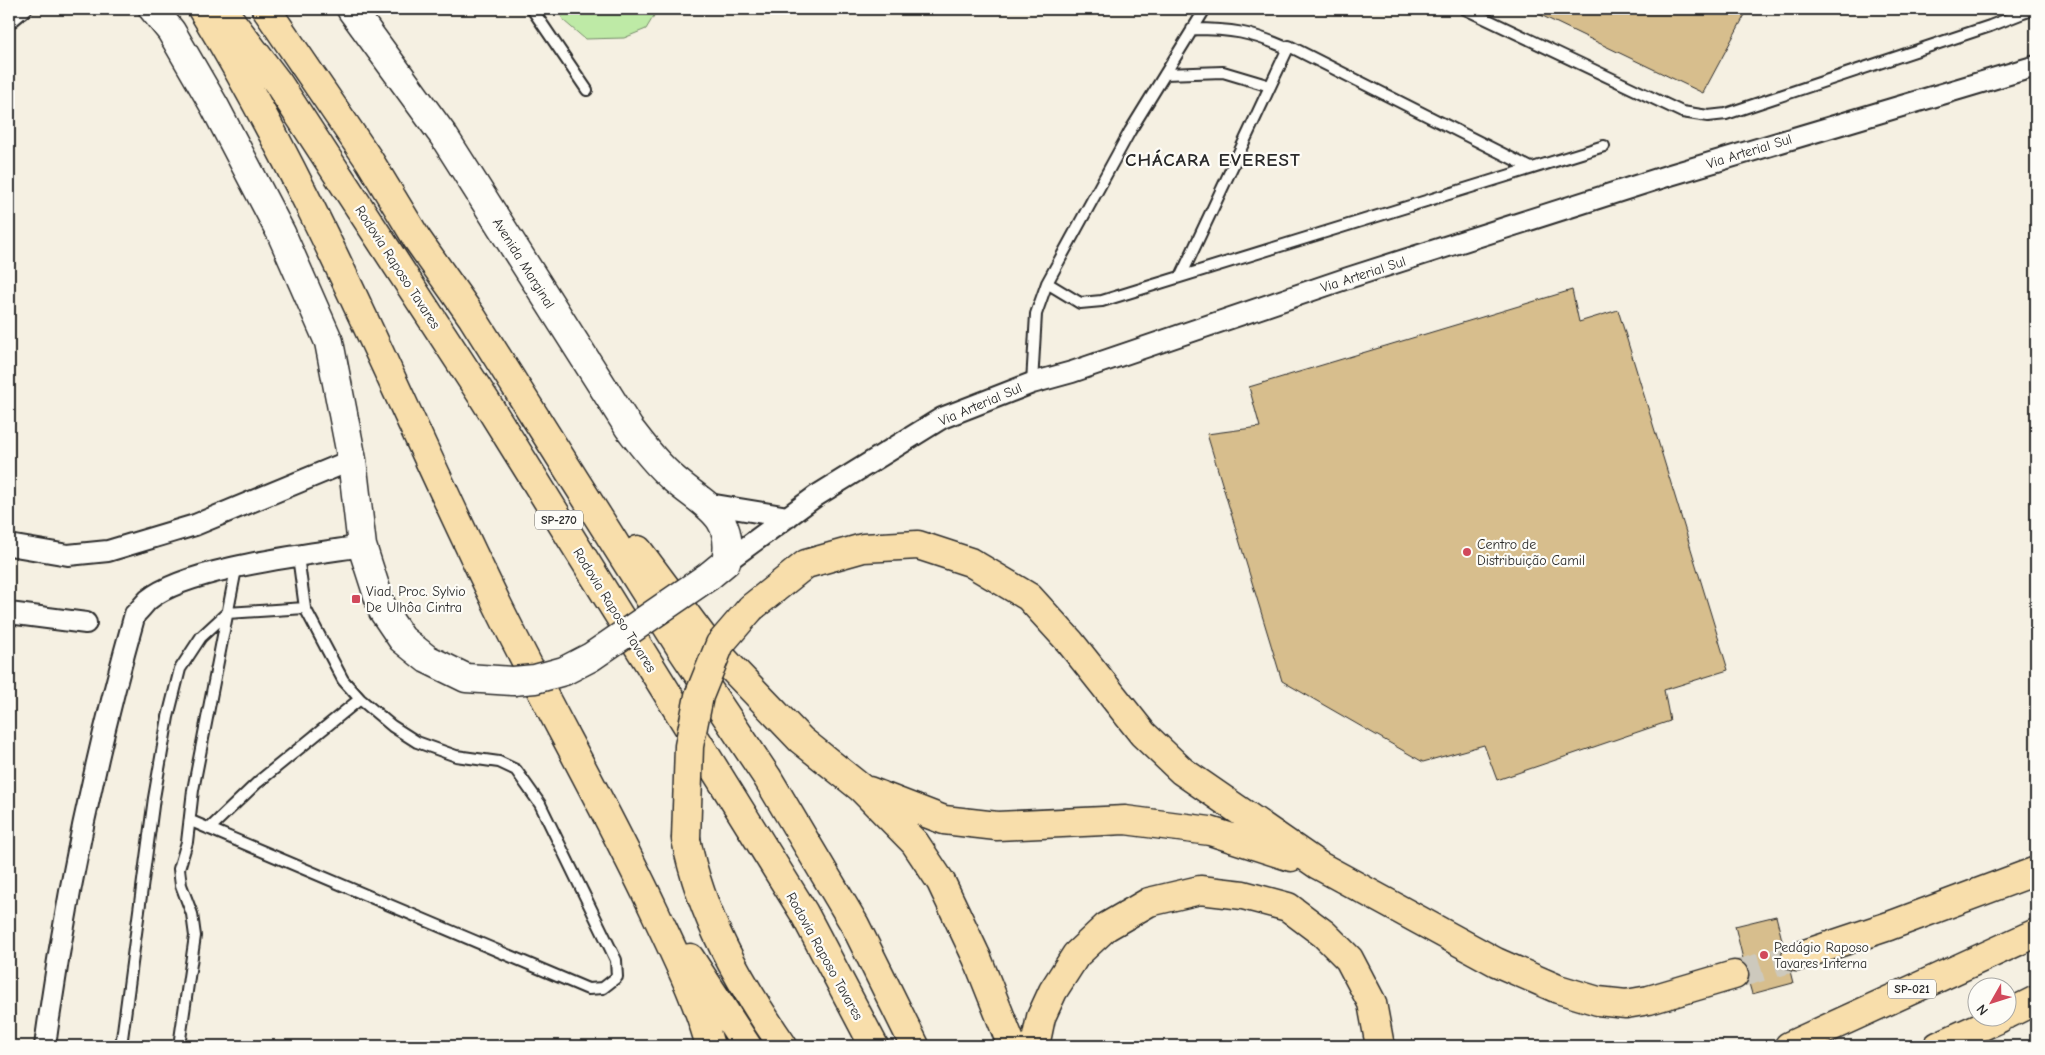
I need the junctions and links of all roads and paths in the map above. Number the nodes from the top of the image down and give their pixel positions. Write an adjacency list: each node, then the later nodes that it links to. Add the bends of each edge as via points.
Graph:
1 (27, 9): 12 (lane)
2 (154, 9): 25 (main road, via 171,31 215,107 281,233 329,342)
3 (202, 9): 41 (highway, via 308,202 501,614)
4 (222, 9): 58 (highway, Rodovia Raposo Tavares / SP-270, via 278,83 486,400 804,914)
5 (266, 9): 23 (highway, SP-270, via 369,160)
6 (351, 9): 26 (main road, Avenida Marginal, via 443,135 629,428 652,458 676,481)
7 (532, 9): 18 (lane)
8 (1205, 9): 13 (lane)
9 (1465, 9): 11 (lane, via 1682,112 1708,116 1726,114 1990,26)
10 (2035, 9): 11 (lane)
11 (2019, 11)
12 (9, 24)
13 (1192, 29): 14 (lane, via 1226,29 1256,34); 16 (lane)
14 (1287, 48): 17 (lane); 20 (lane, via 1293,46)
15 (2036, 66): 24 (street, Via Arterial Sul, via 1670,174)
16 (1165, 74): 17 (lane, via 1223,72); 22 (lane)
17 (1270, 86): 21 (lane)
18 (587, 90)
19 (1604, 146): 20 (lane)
20 (1531, 168): 21 (lane)
21 (1181, 276): 22 (lane, via 1092,303 1080,303)
22 (1047, 282): 24 (lane, via 1036,314)
23 (509, 376): 38 (highway, via 702,636 801,740); 44 (highway, SP-270, via 682,650 767,777)
24 (1032, 383): 27 (street, Via Arterial Sul, via 942,418 816,496)
25 (352, 460): 28 (street, via 195,525 108,551 68,555); 29 (main road)
26 (709, 504): 27 (street, Avenida Marginal); 32 (main road, Avenida Marginal, via 730,544)
27 (788, 517): 32 (street, Via Arterial Sul)
28 (9, 545)
29 (362, 546): 30 (street); 32 (main road, bridge, via 383,611 402,639 427,659 466,678 513,682 564,671 591,657)
30 (298, 556): 31 (street); 33 (lane)
31 (236, 568): 35 (lane); 52 (street, via 172,587 149,600 135,614 85,810)
32 (718, 569)
33 (305, 608): 35 (lane); 37 (lane, via 343,680)
34 (9, 613): 36 (street)
35 (227, 613): 39 (lane, via 193,790); 53 (lane, via 201,636 180,669 168,716)
36 (86, 623)
37 (360, 699): 40 (lane, via 258,782); 40 (lane, via 417,742 456,756 499,762 516,770 540,804 616,960 617,977 603,988 588,989)
38 (861, 788): 42 (highway, via 944,820 997,826 1125,820 1210,831); 61 (highway, via 915,842 941,882 977,958)
39 (191, 821): 40 (lane); 54 (lane, via 179,868 195,936)
40 (209, 829)
41 (629, 857): 55 (highway, via 671,946); 56 (highway)
42 (1318, 865): 47 (highway, via 1496,962 1558,989 1598,1001 1626,1004 1649,1000); 57 (highway, bridge, via 1182,771 1143,734 1070,642 1029,597 970,562 918,545 863,548 806,564 751,608 720,644 699,696 689,746 686,839 698,888 718,939)
43 (2036, 871): 46 (highway)
44 (855, 925): 59 (highway, SP-270); 60 (highway)
45 (2036, 933): 64 (highway, SP-021)
46 (1796, 957)
47 (1734, 975)
48 (2036, 1000): 49 (highway)
49 (2018, 1009)
50 (1978, 1028): 65 (highway)
51 (1993, 1028): 66 (highway)
52 (45, 1046)
53 (121, 1046)
54 (179, 1046)
55 (710, 1046)
56 (747, 1046)
57 (783, 1046)
58 (874, 1046)
59 (915, 1046)
60 (935, 1046)
61 (1012, 1046)
62 (1034, 1046): 63 (highway, via 1041,1018 1053,991 1076,955 1106,927 1149,902 1200,890 1243,895 1288,908 1324,934 1349,959 1372,1003)
63 (1380, 1046)
64 (1789, 1046)
65 (1938, 1046)
66 (1979, 1046)

